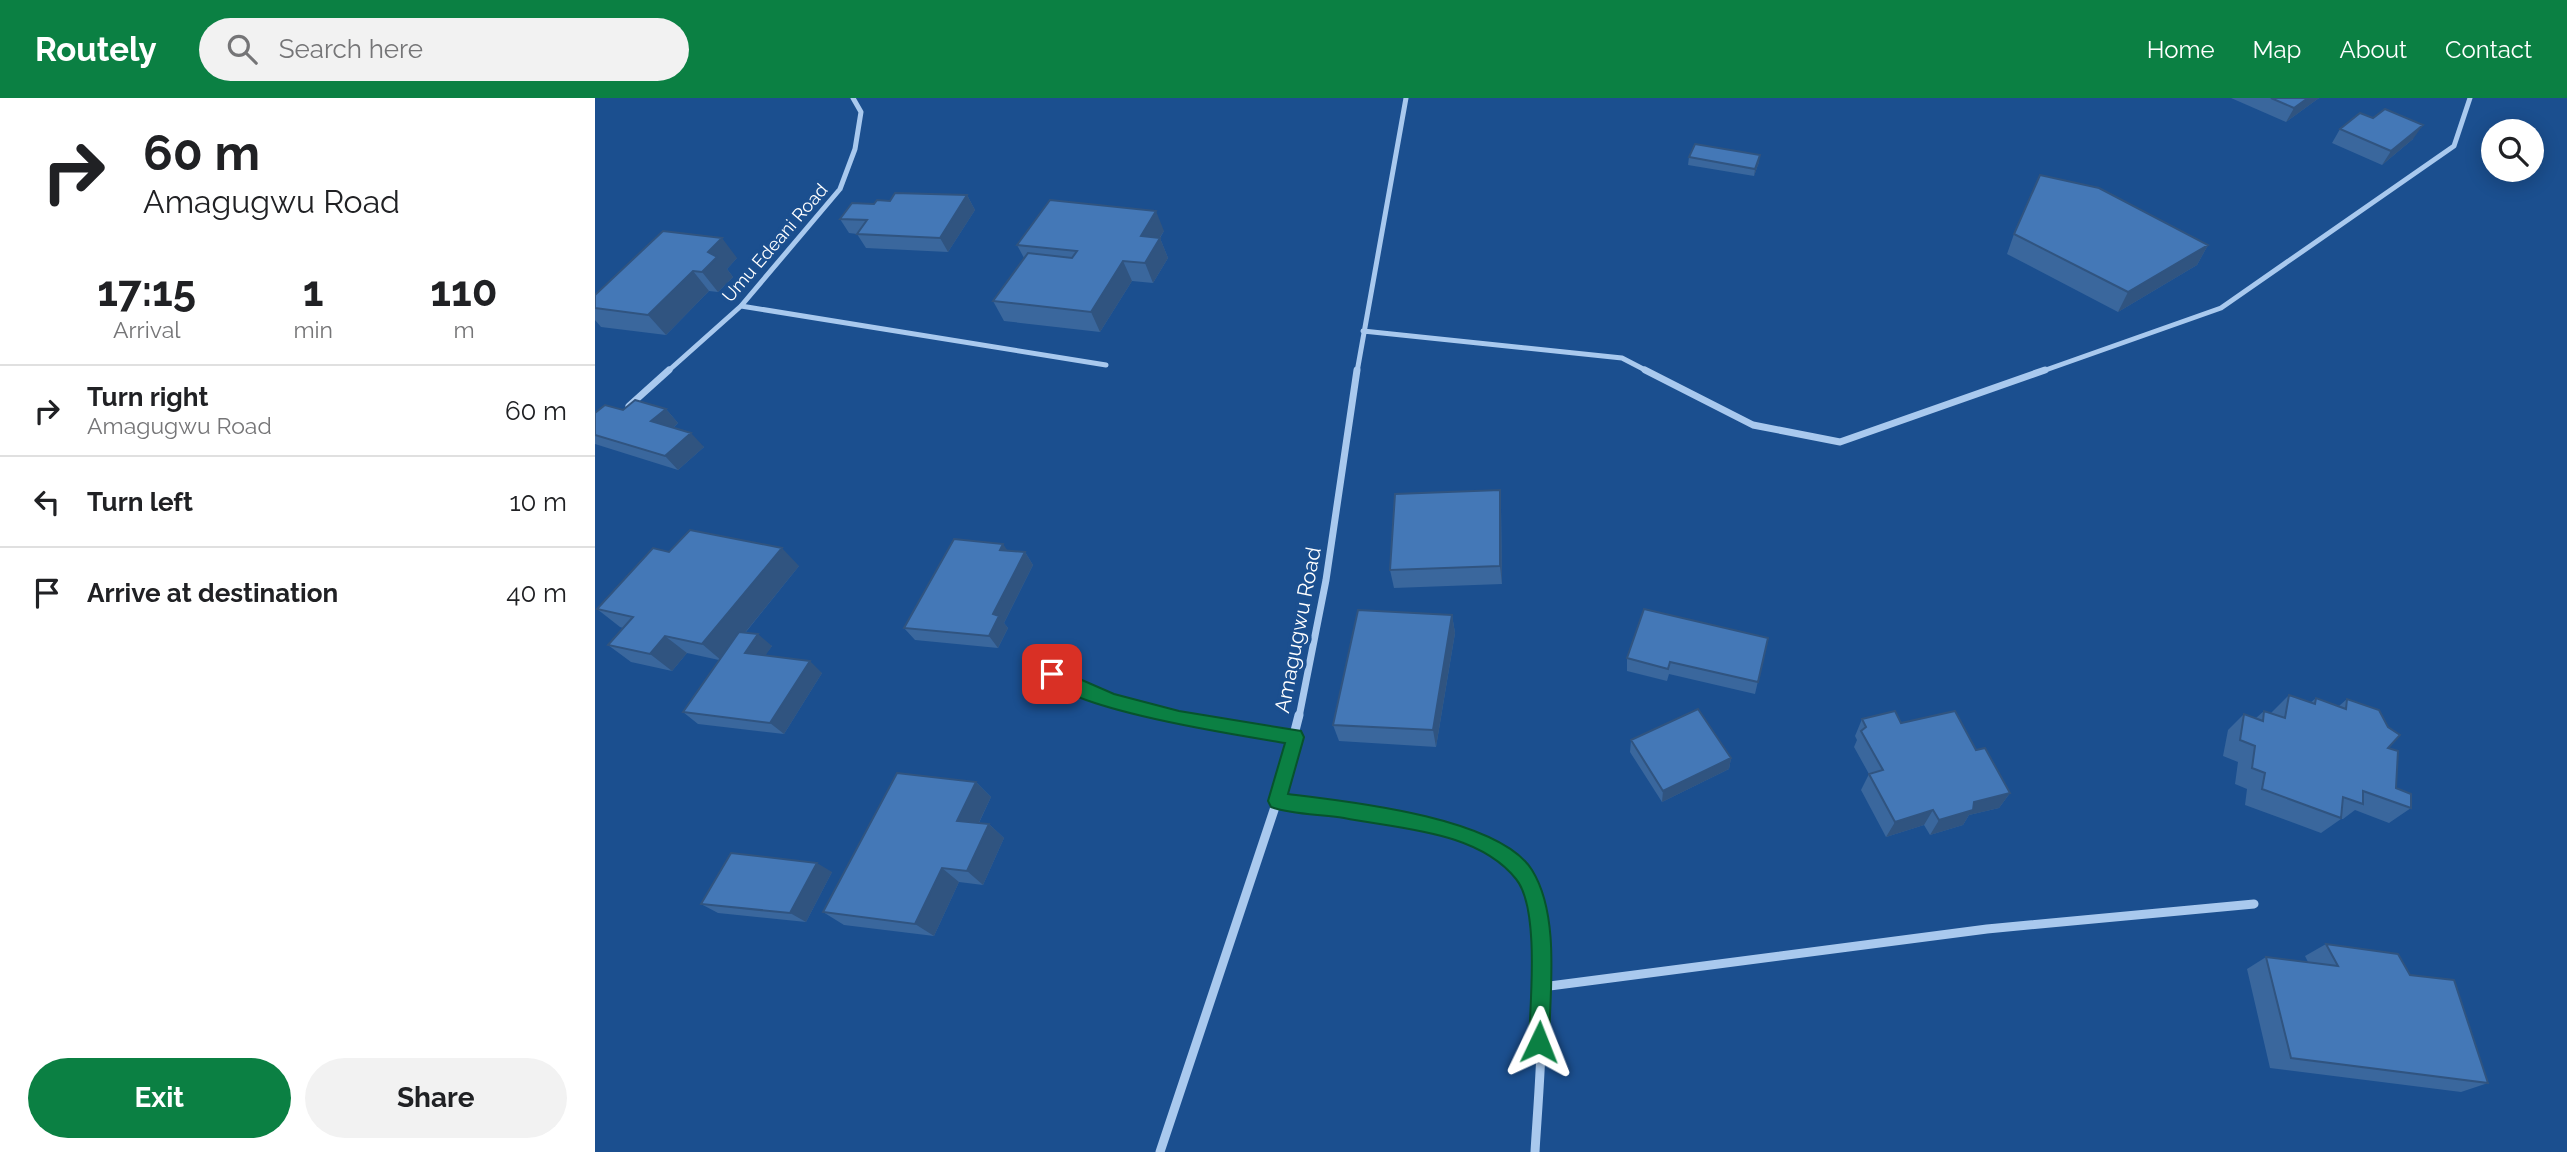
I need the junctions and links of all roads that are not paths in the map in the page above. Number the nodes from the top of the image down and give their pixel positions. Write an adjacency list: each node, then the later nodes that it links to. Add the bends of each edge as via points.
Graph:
1 (853, 98): 4 (street, Umu Edeani Road, via 860,106 859,124 840,189)
2 (1406, 98): 5 (street, Amagugwu Road)
3 (2470, 98): 5 (street, via 2454,146 2221,309 1840,442 1753,425 1622,358)
4 (741, 306): 6 (street); 7 (street, Umu Edeani Road)
5 (1363, 331): 9 (street, Amagugwu Road, via 1326,580)
6 (1106, 365)
7 (624, 410)
8 (1041, 662): 9 (street, via 1077,688 1114,701 1179,719)
9 (1295, 737): 10 (street, Amagugwu Road)
10 (1277, 801): 12 (street, via 1440,827 1494,848 1524,874 1533,895); 13 (street, Amagugwu Road)
11 (2255, 904): 12 (street, via 1903,939)
12 (1542, 987): 14 (street)
13 (1160, 1152)
14 (1535, 1152)

